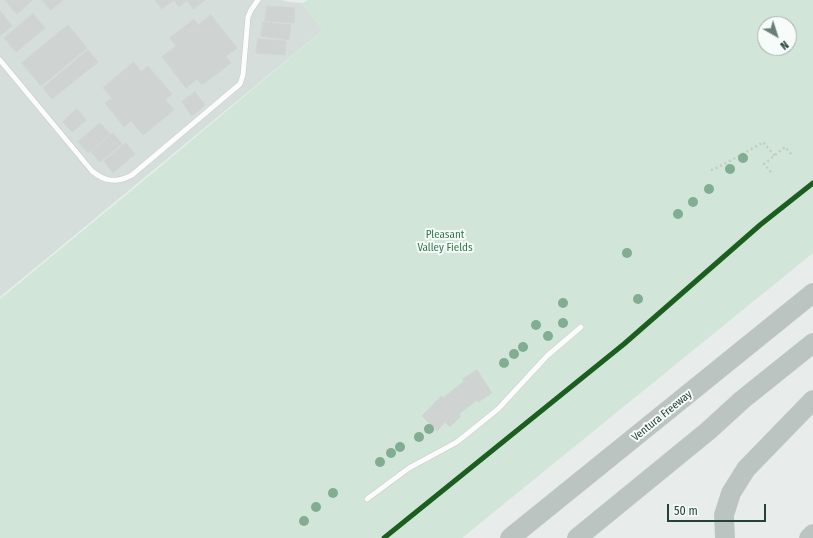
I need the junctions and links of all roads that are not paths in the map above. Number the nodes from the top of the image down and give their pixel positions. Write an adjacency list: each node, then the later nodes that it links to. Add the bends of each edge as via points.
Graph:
1 (258, 0): 2 (lane, via 248,17 240,84 124,180 105,180 92,171)
2 (0, 60)
3 (813, 293): 10 (highway, Ventura Freeway)
4 (581, 327): 7 (lane, via 548,356 498,409 477,426 457,442 409,468)
5 (813, 343): 11 (highway)
6 (813, 400): 8 (highway, via 746,469 731,493)
7 (367, 499)
8 (724, 515): 12 (highway); 13 (highway)
9 (813, 534): 14 (highway)
10 (510, 538)
11 (578, 538)
12 (725, 538)
13 (736, 538)
14 (809, 538)

